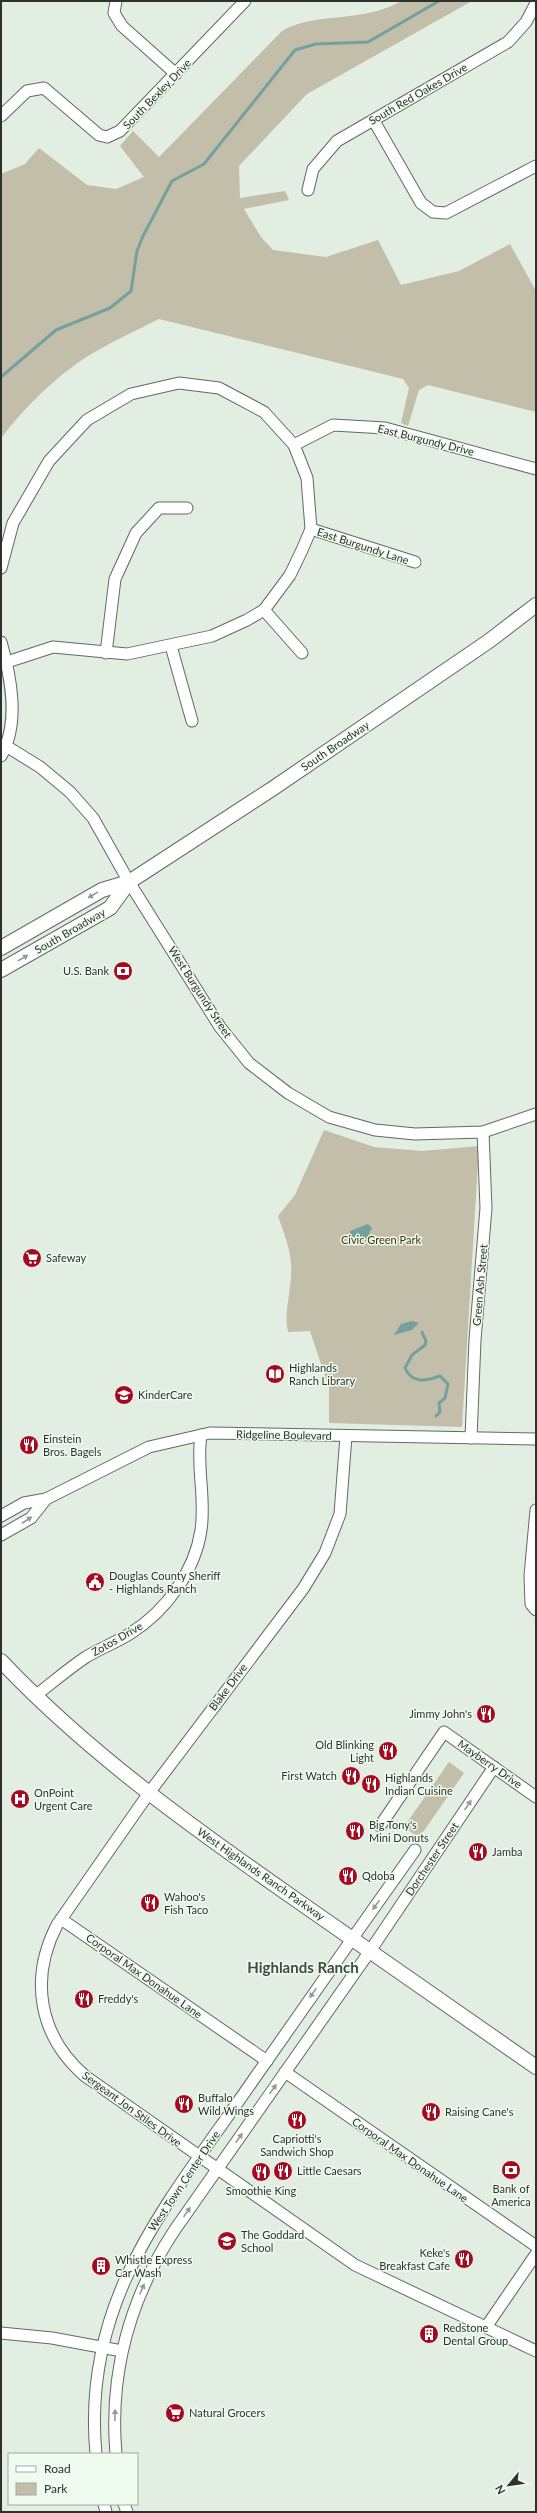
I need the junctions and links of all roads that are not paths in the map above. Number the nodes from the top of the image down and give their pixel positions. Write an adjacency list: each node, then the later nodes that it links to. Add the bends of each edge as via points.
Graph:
1 (116, 1): 4 (street, via 114,13 122,26)
2 (245, 1): 4 (street, South Bexley Drive)
3 (536, 4): 6 (street, South Red Oakes Drive, via 526,22 508,42)
4 (176, 74): 5 (street, South Bexley Drive, via 120,131 107,137 99,134 44,88 27,91)
5 (1, 116)
6 (374, 121): 7 (street, via 421,203 433,212 446,213); 8 (street, South Red Oakes Drive, via 337,140 313,169)
7 (535, 168)
8 (308, 190)
9 (294, 445): 10 (street, East Burgundy Drive, via 333,425 385,428); 12 (street, via 307,478); 14 (street, via 264,412 219,388 179,383 131,394 87,420 49,461 13,523)
10 (536, 469)
11 (187, 508): 20 (street, via 159,508 136,533 115,579)
12 (312, 529): 13 (street, East Burgundy Lane); 17 (street, via 290,575)
13 (415, 562)
14 (1, 565): 15 (street)
15 (1, 568)
16 (536, 605): 25 (main road, South Broadway, via 489,641 272,789)
17 (264, 610): 19 (street, via 212,636); 21 (street)
18 (1, 642): 22 (street)
19 (171, 646): 20 (street, via 127,654); 23 (street)
20 (106, 653): 22 (street, via 53,647)
21 (302, 653)
22 (7, 662): 24 (street, via 12,709)
23 (192, 722)
24 (4, 751): 25 (street, West Burgundy Street, via 40,768 70,792 93,818)
25 (129, 882): 26 (main road, South Broadway, one-way to 26, via 102,890); 27 (main road, South Broadway, one-way to 25, via 110,908); 29 (street, West Burgundy Street, via 220,1027 249,1063 288,1093 329,1117 375,1130 438,1135)
26 (1, 948)
27 (1, 970)
28 (536, 1114): 29 (street, West Burgundy Street)
29 (483, 1132): 32 (street, Green Ash Street, via 486,1208 475,1340)
30 (201, 1435): 31 (street, Ridgeline Boulevard, via 210,1433); 34 (street, Ridgeline Boulevard, via 149,1447); 40 (street, Zotos Drive, via 199,1449 202,1524 198,1543 184,1578 162,1607 142,1625 85,1658)
31 (346, 1436): 32 (street, Ridgeline Boulevard); 42 (street, Blake Drive, via 340,1514 325,1553 303,1588)
32 (471, 1438): 33 (street, Ridgeline Boulevard)
33 (536, 1439)
34 (46, 1499): 36 (street, Ridgeline Boulevard, via 24,1503); 37 (street, Ridgeline Boulevard, one-way to 34, via 31,1518)
35 (536, 1510): 38 (street, via 530,1576 530,1604)
36 (1, 1516)
37 (1, 1535)
38 (536, 1610)
39 (1, 1661): 40 (main road, West Highlands Ranch Parkway)
40 (35, 1696): 42 (main road, West Highlands Ranch Parkway)
41 (494, 1767): 43 (street, Mayberry Drive); 44 (street, Mayberry Drive, via 444,1732); 48 (street, Dorchester Street, one-way to 41)
42 (149, 1793): 46 (street, Blake Drive); 47 (main road, West Highlands Ranch Parkway)
43 (536, 1796)
44 (380, 1826)
45 (415, 1850): 47 (street, Dorchester Street, one-way to 47)
46 (61, 1919): 49 (street, Corporal Max Donahue Lane); 52 (street, Sergeant Jon Stiles Drive, via 48,1942 41,1976 46,2021 55,2042 72,2065 85,2076)
47 (352, 1938): 48 (main road, West Highlands Ranch Parkway); 49 (street, West Town Center Drive, one-way to 49)
48 (370, 1951): 50 (main road, West Highlands Ranch Parkway); 51 (street, West Town Center Drive)
49 (267, 2060): 52 (street, West Town Center Drive)
50 (536, 2067)
51 (285, 2072): 53 (street, West Town Center Drive, one-way to 51); 54 (street, Corporal Max Donahue Lane)
52 (199, 2158): 53 (street, Sergeant Jon Stiles Drive); 58 (street, West Town Center Drive, via 133,2260 118,2295)
53 (216, 2169): 56 (street, Sergeant Jon Stiles Drive, via 359,2267); 59 (street, West Town Center Drive, one-way to 53, via 135,2307 152,2268)
54 (536, 2246)
55 (536, 2254): 56 (street)
56 (486, 2327): 60 (street, Sergeant Jon Stiles Drive)
57 (1, 2334): 58 (street, via 39,2336)
58 (102, 2346): 59 (street); 61 (street, West Town Center Drive, via 95,2399)
59 (122, 2351): 62 (street, West Town Center Drive, one-way to 59, via 115,2405)
60 (536, 2351)
61 (96, 2453)
62 (116, 2453)

